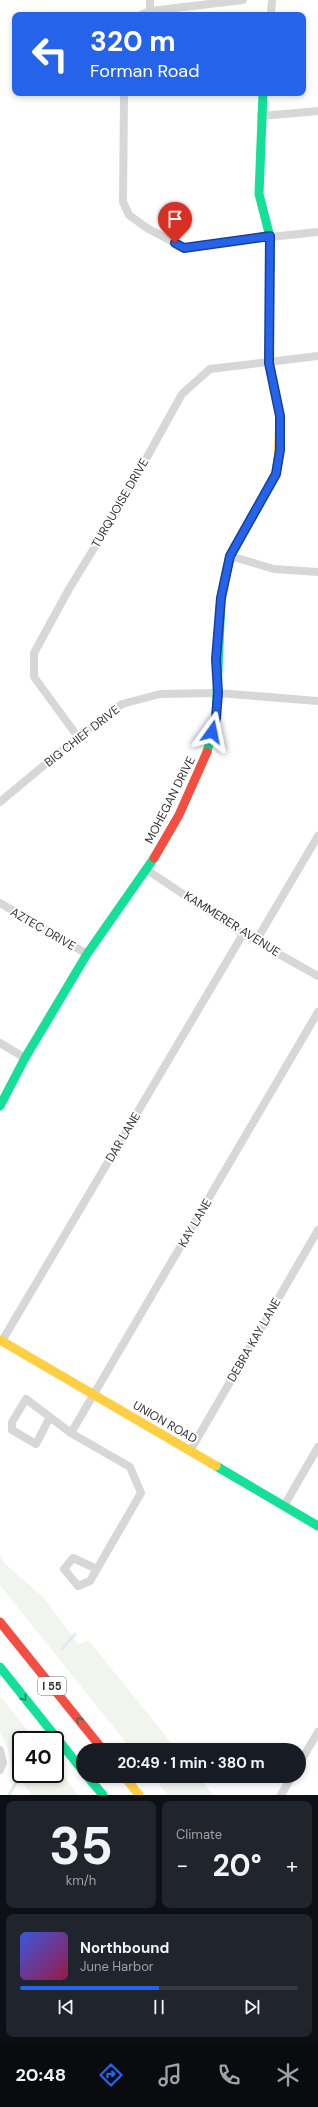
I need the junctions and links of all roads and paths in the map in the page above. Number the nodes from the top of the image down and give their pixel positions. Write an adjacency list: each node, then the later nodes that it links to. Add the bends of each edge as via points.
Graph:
1 (150, 0): 4 (street)
2 (242, 0): 4 (street)
3 (272, 0): 5 (street)
4 (150, 12)
5 (271, 12)
6 (124, 96): 11 (street, via 123,202 129,215 184,248)
7 (263, 96): 9 (main road, MOHEGAN DRIVE)
8 (318, 111): 9 (street)
9 (261, 116): 11 (main road, MOHEGAN DRIVE, via 259,194)
10 (318, 232): 11 (street)
11 (270, 236): 13 (main road, MOHEGAN DRIVE)
12 (318, 356): 13 (street, TURQUOISE DRIVE)
13 (269, 363): 14 (main road, MOHEGAN DRIVE, via 280,416 280,450 276,474); 18 (street, TURQUOISE DRIVE, via 210,369 182,394 34,653 34,677)
14 (230, 556): 15 (street, via 274,569); 16 (main road, MOHEGAN DRIVE, via 221,598 216,659)
15 (318, 572)
16 (218, 693): 17 (street, BIG CHIEF DRIVE); 18 (street, BIG CHIEF DRIVE, via 160,694 122,704); 21 (main road, MOHEGAN DRIVE, via 216,718 205,759 179,815)
17 (318, 701)
18 (78, 737): 19 (street, BIG CHIEF DRIVE)
19 (0, 802)
20 (318, 836): 24 (street)
21 (147, 870): 23 (street, KAMMERER AVENUE); 25 (main road, MOHEGAN DRIVE)
22 (0, 903): 25 (street, AZTEC DRIVE)
23 (243, 934): 24 (street, KAMMERER AVENUE); 32 (street, DAR LANE)
24 (256, 941): 26 (street, KAMMERER AVENUE)
25 (87, 954): 29 (main road, MOHEGAN DRIVE)
26 (318, 976)
27 (318, 1012): 33 (street, KAY LANE)
28 (0, 1043): 29 (street)
29 (25, 1058): 30 (main road, MOHEGAN DRIVE)
30 (0, 1106)
31 (318, 1230): 37 (street, DEBRA KAY LANE)
32 (1, 1340): 33 (main road, UNION ROAD)
33 (94, 1394): 35 (street, KAY LANE); 37 (main road, UNION ROAD)
34 (50, 1417): 34 (street, via 36,1444 12,1430 12,1422 26,1399); 35 (street)
35 (71, 1433): 40 (street, via 130,1467 141,1493)
36 (318, 1447): 38 (street)
37 (190, 1451): 38 (main road, UNION ROAD)
38 (284, 1506): 39 (main road, UNION ROAD)
39 (318, 1526)
40 (97, 1569)
41 (0, 1622): 44 (main road, I 55, one-way to 41)
42 (0, 1667): 47 (main road, I 55, one-way to 47)
43 (318, 1732): 46 (street)
44 (97, 1743)
45 (0, 1750): 48 (street, via 3,1763)
46 (306, 1752)
47 (76, 1762)
48 (0, 1770)
49 (93, 1783): 52 (main road)
50 (130, 1783): 53 (main road)
51 (288, 1783): 54 (street)
52 (102, 1795)
53 (139, 1795)
54 (281, 1795)

